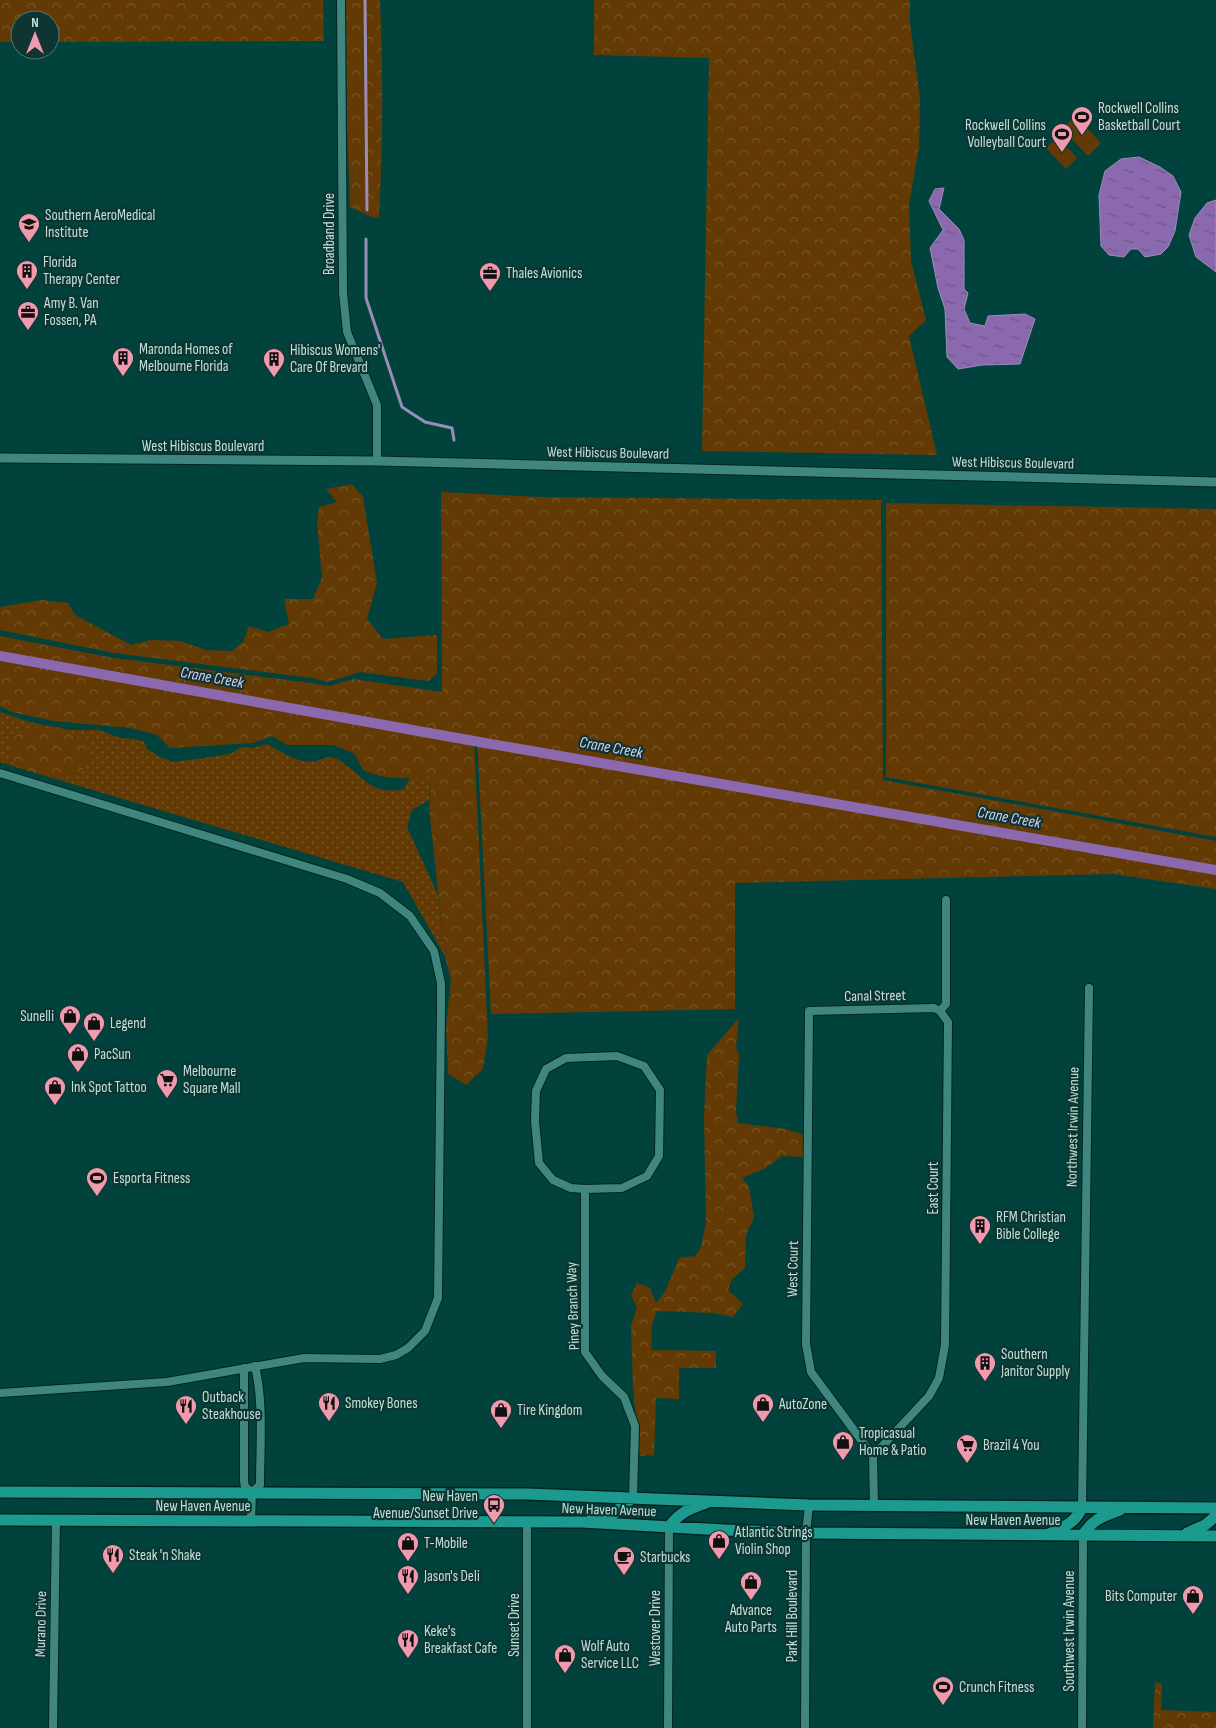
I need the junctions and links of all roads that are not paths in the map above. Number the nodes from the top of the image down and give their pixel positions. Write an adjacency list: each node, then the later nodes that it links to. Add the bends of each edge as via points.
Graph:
1 (341, 0): 3 (street, Broadband Drive, via 343,293 347,332 378,404)
2 (0, 458): 3 (street, West Hibiscus Boulevard)
3 (377, 461): 4 (street, West Hibiscus Boulevard)
4 (1216, 482)
5 (0, 773): 11 (street, via 355,882 380,893 410,916 434,952 441,983 438,1298 425,1330 408,1348 380,1359 304,1358)
6 (946, 900): 9 (street, via 946,1004)
7 (1089, 988): 21 (street, Northwest Irwin Avenue)
8 (810, 1011): 9 (street, Canal Street, via 934,1008); 14 (street, West Court, via 806,1344 811,1372)
9 (940, 1011): 14 (street, East Court, via 948,1022 946,1345 939,1378 929,1396)
10 (585, 1189): 10 (street, via 571,1188 553,1180 539,1163 534,1121 536,1091 546,1069 566,1058 617,1056 644,1066 660,1090 659,1156 647,1176 622,1188); 17 (street, Piney Branch Way, via 585,1352 602,1376 624,1397 635,1426)
11 (255, 1366): 12 (street); 16 (street, via 260,1404 260,1484)
12 (244, 1368): 13 (street, via 167,1382); 16 (street, via 244,1481 245,1487)
13 (0, 1393)
14 (873, 1456): 20 (street)
15 (0, 1492): 16 (main road, New Haven Avenue)
16 (252, 1492): 17 (main road, New Haven Avenue); 27 (street)
17 (632, 1497): 18 (main road, New Haven Avenue); 29 (main road, via 612,1515)
18 (713, 1501): 19 (main road, New Haven Avenue); 30 (main road, via 687,1510 676,1517)
19 (809, 1505): 20 (main road, New Haven Avenue); 31 (street, Park Hill Boulevard)
20 (874, 1506): 21 (main road, New Haven Avenue)
21 (1082, 1507): 22 (main road, New Haven Avenue); 32 (main road, via 1072,1522)
22 (1127, 1507): 23 (main road, New Haven Avenue); 33 (main road, via 1098,1518)
23 (1216, 1508)
24 (1216, 1516): 34 (main road, via 1205,1525)
25 (0, 1520): 26 (main road, New Haven Avenue)
26 (56, 1520): 27 (main road, New Haven Avenue); 36 (street, Murano Drive)
27 (252, 1521): 28 (main road, New Haven Avenue)
28 (528, 1522): 29 (main road, New Haven Avenue); 37 (street, Sunset Drive)
29 (582, 1522): 30 (main road, New Haven Avenue)
30 (669, 1528): 31 (main road, New Haven Avenue); 38 (street, Westover Drive)
31 (806, 1533): 32 (main road, New Haven Avenue); 39 (street, Park Hill Boulevard)
32 (1048, 1535): 33 (main road, New Haven Avenue)
33 (1083, 1535): 34 (main road, New Haven Avenue); 40 (street, Southwest Irwin Avenue)
34 (1180, 1536): 35 (main road, New Haven Avenue)
35 (1216, 1536)
36 (53, 1728)
37 (527, 1728)
38 (668, 1728)
39 (805, 1728)
40 (1082, 1728)

